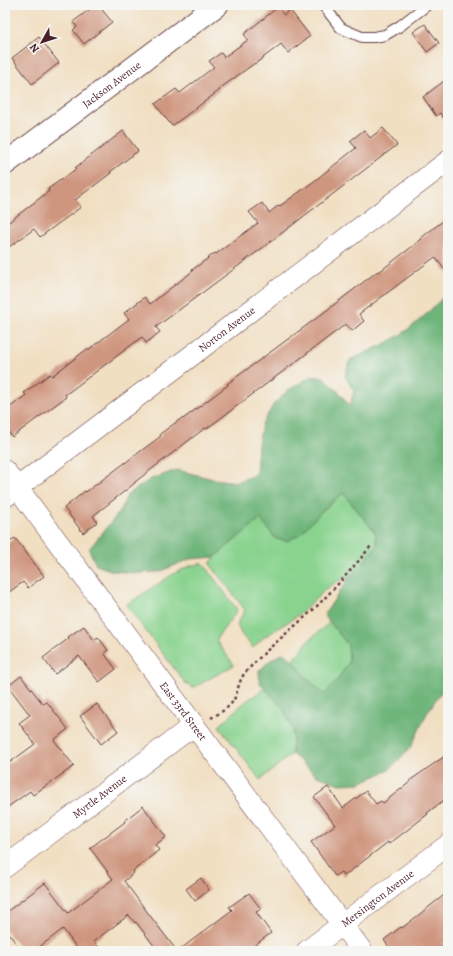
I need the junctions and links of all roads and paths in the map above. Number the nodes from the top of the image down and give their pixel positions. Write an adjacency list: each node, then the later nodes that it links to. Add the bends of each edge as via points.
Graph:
1 (217, 5): 5 (street, Jackson Avenue)
2 (323, 5): 3 (lane, via 341,28 362,37 385,35)
3 (428, 5)
4 (448, 161): 7 (street, Norton Avenue)
5 (5, 164)
6 (5, 471): 7 (street, East 33rd Street)
7 (11, 492): 9 (street, East 33rd Street)
8 (371, 546): 9 (path, via 330,593 243,675 233,701 211,718)
9 (194, 725): 11 (street, Myrtle Avenue); 12 (street, East 33rd Street)
10 (448, 845): 12 (street, Mersington Avenue)
11 (5, 867)
12 (342, 925): 13 (street, Mersington Avenue); 14 (street, East 33rd Street)
13 (307, 951)
14 (362, 951)

